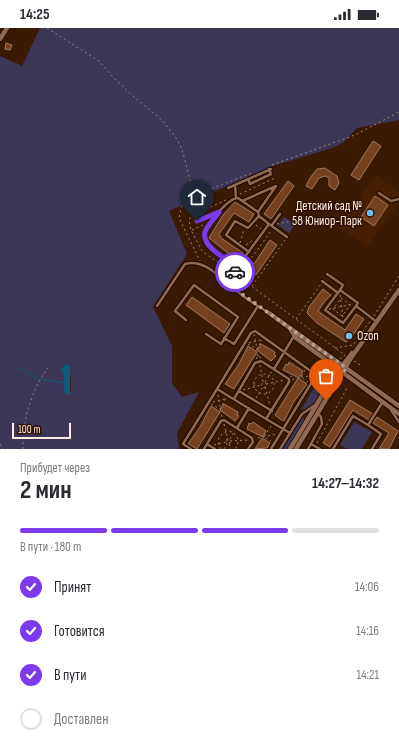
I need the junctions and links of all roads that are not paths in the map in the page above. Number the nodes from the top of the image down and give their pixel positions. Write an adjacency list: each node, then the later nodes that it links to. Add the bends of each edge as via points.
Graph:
1 (7, 28): 2 (street)
2 (0, 39)
3 (248, 179): 3 (lane, via 250,184 271,174 271,168); 4 (lane)
4 (235, 184): 5 (lane); 7 (lane)
5 (228, 188)
6 (379, 193): 8 (lane, via 391,201)
7 (236, 198): 9 (lane); 10 (lane)
8 (399, 199)
9 (242, 201): 11 (lane); 11 (lane, via 276,186)
10 (219, 212): 14 (lane); 18 (lane, via 205,232 206,241 208,246)
11 (258, 212): 13 (lane)
12 (280, 214): 15 (lane)
13 (259, 216): 15 (lane); 17 (lane, via 251,227 246,228 236,221 226,235)
14 (197, 221)
15 (272, 225): 16 (lane); 17 (lane, via 264,231)
16 (287, 236)
17 (249, 252): 18 (lane)
18 (237, 268): 20 (lane); 22 (lane, via 231,283)
19 (327, 274): 24 (lane, via 344,285)
20 (252, 279)
21 (322, 281): 24 (lane)
22 (235, 289): 26 (lane, via 201,263 192,262 185,264); 27 (lane)
23 (399, 290): 30 (street)
24 (339, 291): 25 (lane); 25 (lane, via 326,310 343,323)
25 (356, 305): 30 (lane)
26 (156, 306)
27 (258, 306): 28 (lane); 34 (lane, via 234,344)
28 (268, 313): 31 (street)
29 (186, 320): 34 (lane, via 175,311 194,285 238,317)
30 (377, 322): 37 (street)
31 (290, 328): 33 (street); 37 (street)
32 (206, 334): 34 (lane, via 221,344)
33 (294, 336): 35 (lane); 37 (street)
34 (224, 338)
35 (284, 352): 36 (lane); 38 (lane, via 254,332); 53 (lane, via 312,372 314,378)
36 (274, 369): 39 (lane, via 259,361 255,363); 46 (lane, via 289,379)
37 (342, 369): 41 (street); 42 (street); 43 (street); 47 (street)
38 (217, 391): 40 (lane); 57 (lane, via 183,444)
39 (239, 391): 40 (lane); 46 (lane)
40 (234, 399): 44 (lane)
41 (382, 402): 45 (street); 51 (lane)
42 (317, 404): 54 (lane, via 302,414); 63 (street)
43 (397, 404)
44 (249, 408): 49 (lane); 52 (lane)
45 (390, 408): 48 (street); 50 (lane)
46 (272, 410): 49 (lane)
47 (318, 414): 56 (lane, via 322,417 322,424); 64 (street)
48 (399, 414)
49 (266, 419): 53 (lane)
50 (399, 422)
51 (368, 425): 67 (lane, via 353,416); 68 (lane, via 381,434)
52 (237, 428): 55 (lane, via 223,420); 60 (lane, via 252,438 253,442)
53 (283, 429): 54 (lane); 61 (lane)
54 (290, 434): 62 (lane)
55 (207, 444): 58 (lane); 59 (lane)
56 (311, 444): 65 (lane); 66 (lane)
57 (191, 449)
58 (204, 449)
59 (215, 449)
60 (248, 449)
61 (271, 449)
62 (280, 449)
63 (290, 449)
64 (296, 449)
65 (308, 449)
66 (320, 449)
67 (333, 449)
68 (372, 449)

